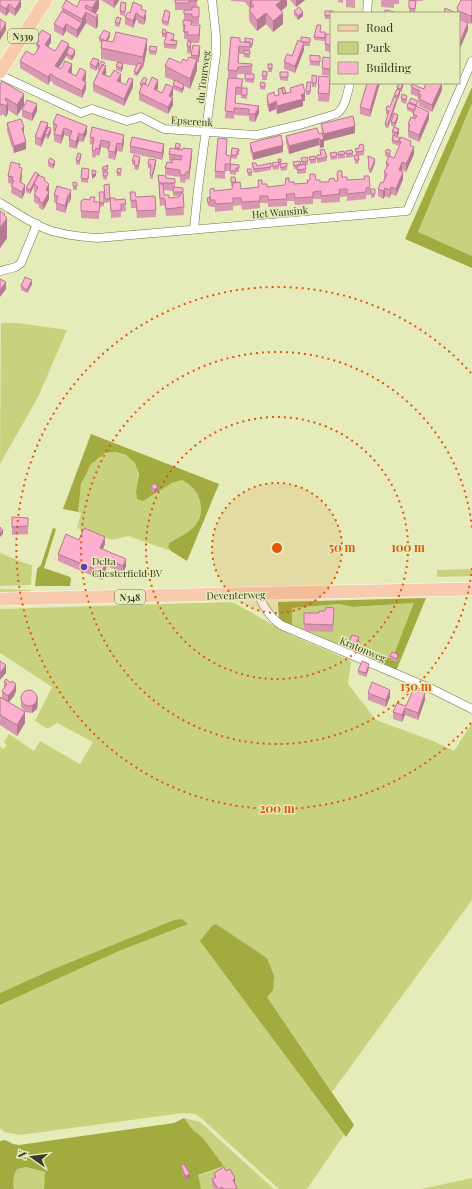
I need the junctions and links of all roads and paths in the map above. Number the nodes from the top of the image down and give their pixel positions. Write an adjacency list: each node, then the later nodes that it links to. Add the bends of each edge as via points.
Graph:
1 (46, 0): 6 (main road, N339)
2 (212, 0): 8 (street, du Tourweg, via 216,55)
3 (368, 0): 4 (street)
4 (367, 12)
5 (472, 60): 11 (street, Het Wansink, via 407,211)
6 (0, 73): 8 (street, Epserenk, via 81,113 92,108 127,121 141,117 164,129)
7 (350, 84): 8 (street, Epserenk, via 344,106 336,114 257,135)
8 (206, 132): 11 (street, du Tourweg)
9 (0, 203): 10 (street, Het Wansink)
10 (37, 224): 11 (street, Het Wansink, via 51,231 97,238); 12 (street, via 21,263 16,267)
11 (194, 229)
12 (0, 270)
13 (472, 589): 14 (main road, Deventerweg / N348)
14 (259, 594): 15 (main road, Deventerweg / N348); 16 (street, Kratonweg, via 267,611 281,625 434,690)
15 (0, 599)
16 (472, 709)

